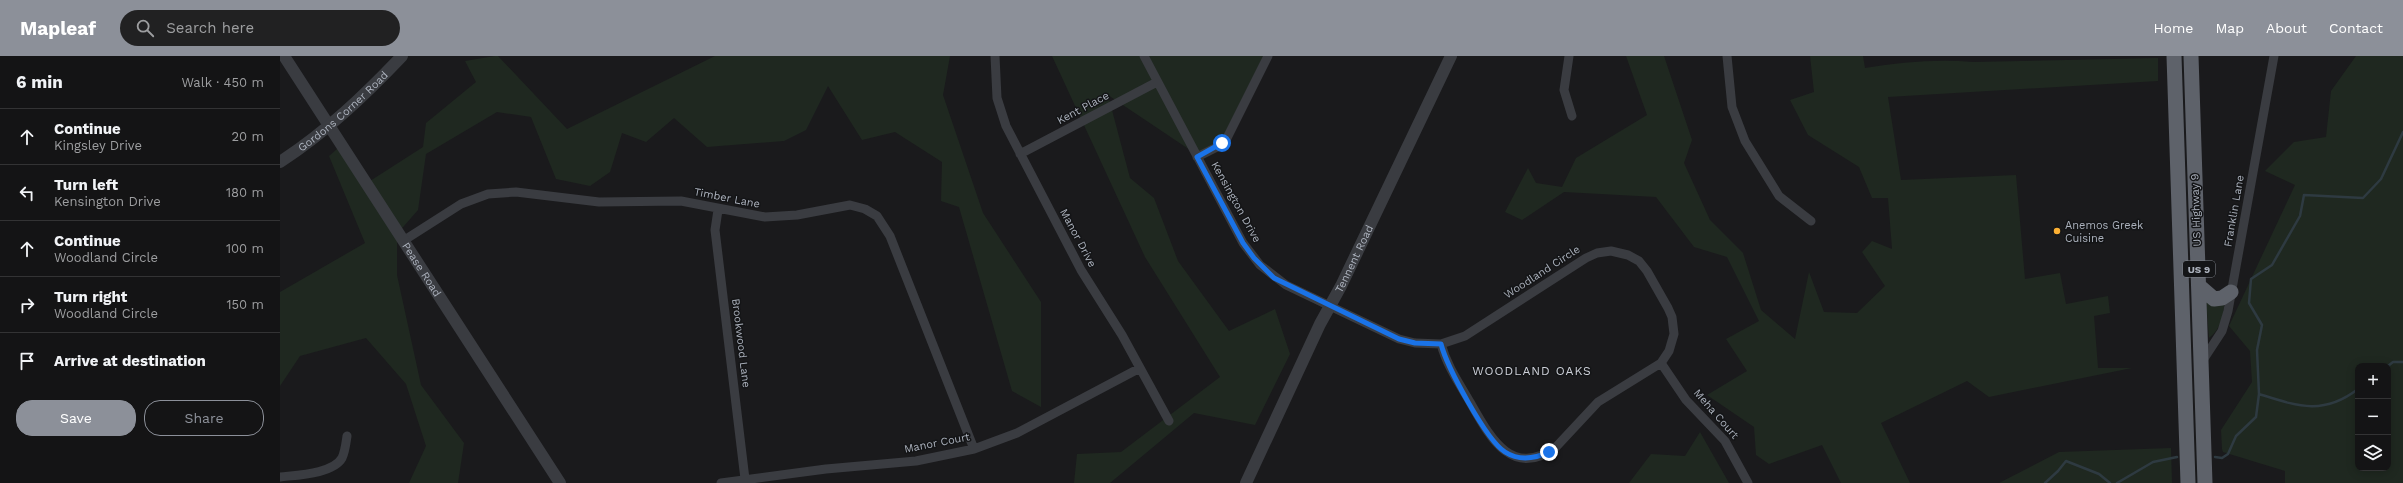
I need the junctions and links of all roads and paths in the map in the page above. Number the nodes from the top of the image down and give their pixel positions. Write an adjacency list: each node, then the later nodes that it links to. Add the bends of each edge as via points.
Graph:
1 (284, 56): 14 (street, Pease Road)
2 (402, 56): 14 (street, Gordons Corner Road, via 355,104)
3 (995, 56): 15 (street, Manor Drive, via 995,82 1001,114)
4 (1144, 56): 12 (street, Kensington Drive)
5 (1268, 56): 16 (street, via 1227,138 1217,147)
6 (1451, 56): 23 (street, Tennent Road)
7 (1569, 56): 13 (street, via 1564,90)
8 (1727, 56): 19 (street, via 1732,107 1745,141 1779,196)
9 (2174, 56): 37 (highway, US Highway 9 / US 9)
10 (2191, 56): 21 (highway, US Highway 9 / US 9)
11 (2274, 56): 22 (street, Franklin Lane)
12 (1158, 82): 15 (street, Kent Place); 16 (street, Kensington Drive)
13 (1572, 116)
14 (328, 127): 17 (street, Gordons Corner Road); 20 (street, Pease Road)
15 (1020, 154): 27 (street, Manor Drive, via 1081,270)
16 (1197, 157): 23 (street, Kensington Drive, via 1243,243 1254,258 1280,281)
17 (280, 162)
18 (718, 210): 20 (street, Timber Lane, via 681,201 599,202 533,193 498,192 461,204); 30 (street, Timber Lane, via 774,217 850,205 877,216 890,236); 32 (street, Brookwood Lane, via 715,230)
19 (1811, 221)
20 (403, 241): 33 (street, Pease Road)
21 (2198, 286): 22 (highway, via 2214,299 2222,298); 26 (highway, US Highway 9 / US 9)
22 (2231, 292): 26 (street, Franklin Lane, via 2224,327)
23 (1330, 306): 24 (street, Woodland Circle, via 1399,339 1415,343); 35 (street, Tennent Road)
24 (1441, 344): 25 (street, via 1446,360 1490,437 1504,451 1525,458 1549,452 1560,444 1598,402); 25 (street, Woodland Circle, via 1475,331 1586,258 1611,251 1628,255 1638,261 1647,271 1668,308 1674,334)
25 (1662, 363): 36 (street, Meha Court, via 1686,400 1725,441)
26 (2201, 363): 38 (highway, US Highway 9 / US 9)
27 (1140, 368): 28 (street, Manor Drive); 30 (street, Manor Court, via 1017,433)
28 (1169, 421)
29 (347, 436): 31 (street, via 342,458 335,464 321,471)
30 (974, 449): 32 (street, Manor Court, via 916,461)
31 (280, 477)
32 (745, 479): 34 (street, Manor Court)
33 (560, 483)
34 (721, 483)
35 (1246, 483)
36 (1748, 483)
37 (2188, 483)
38 (2205, 483)

